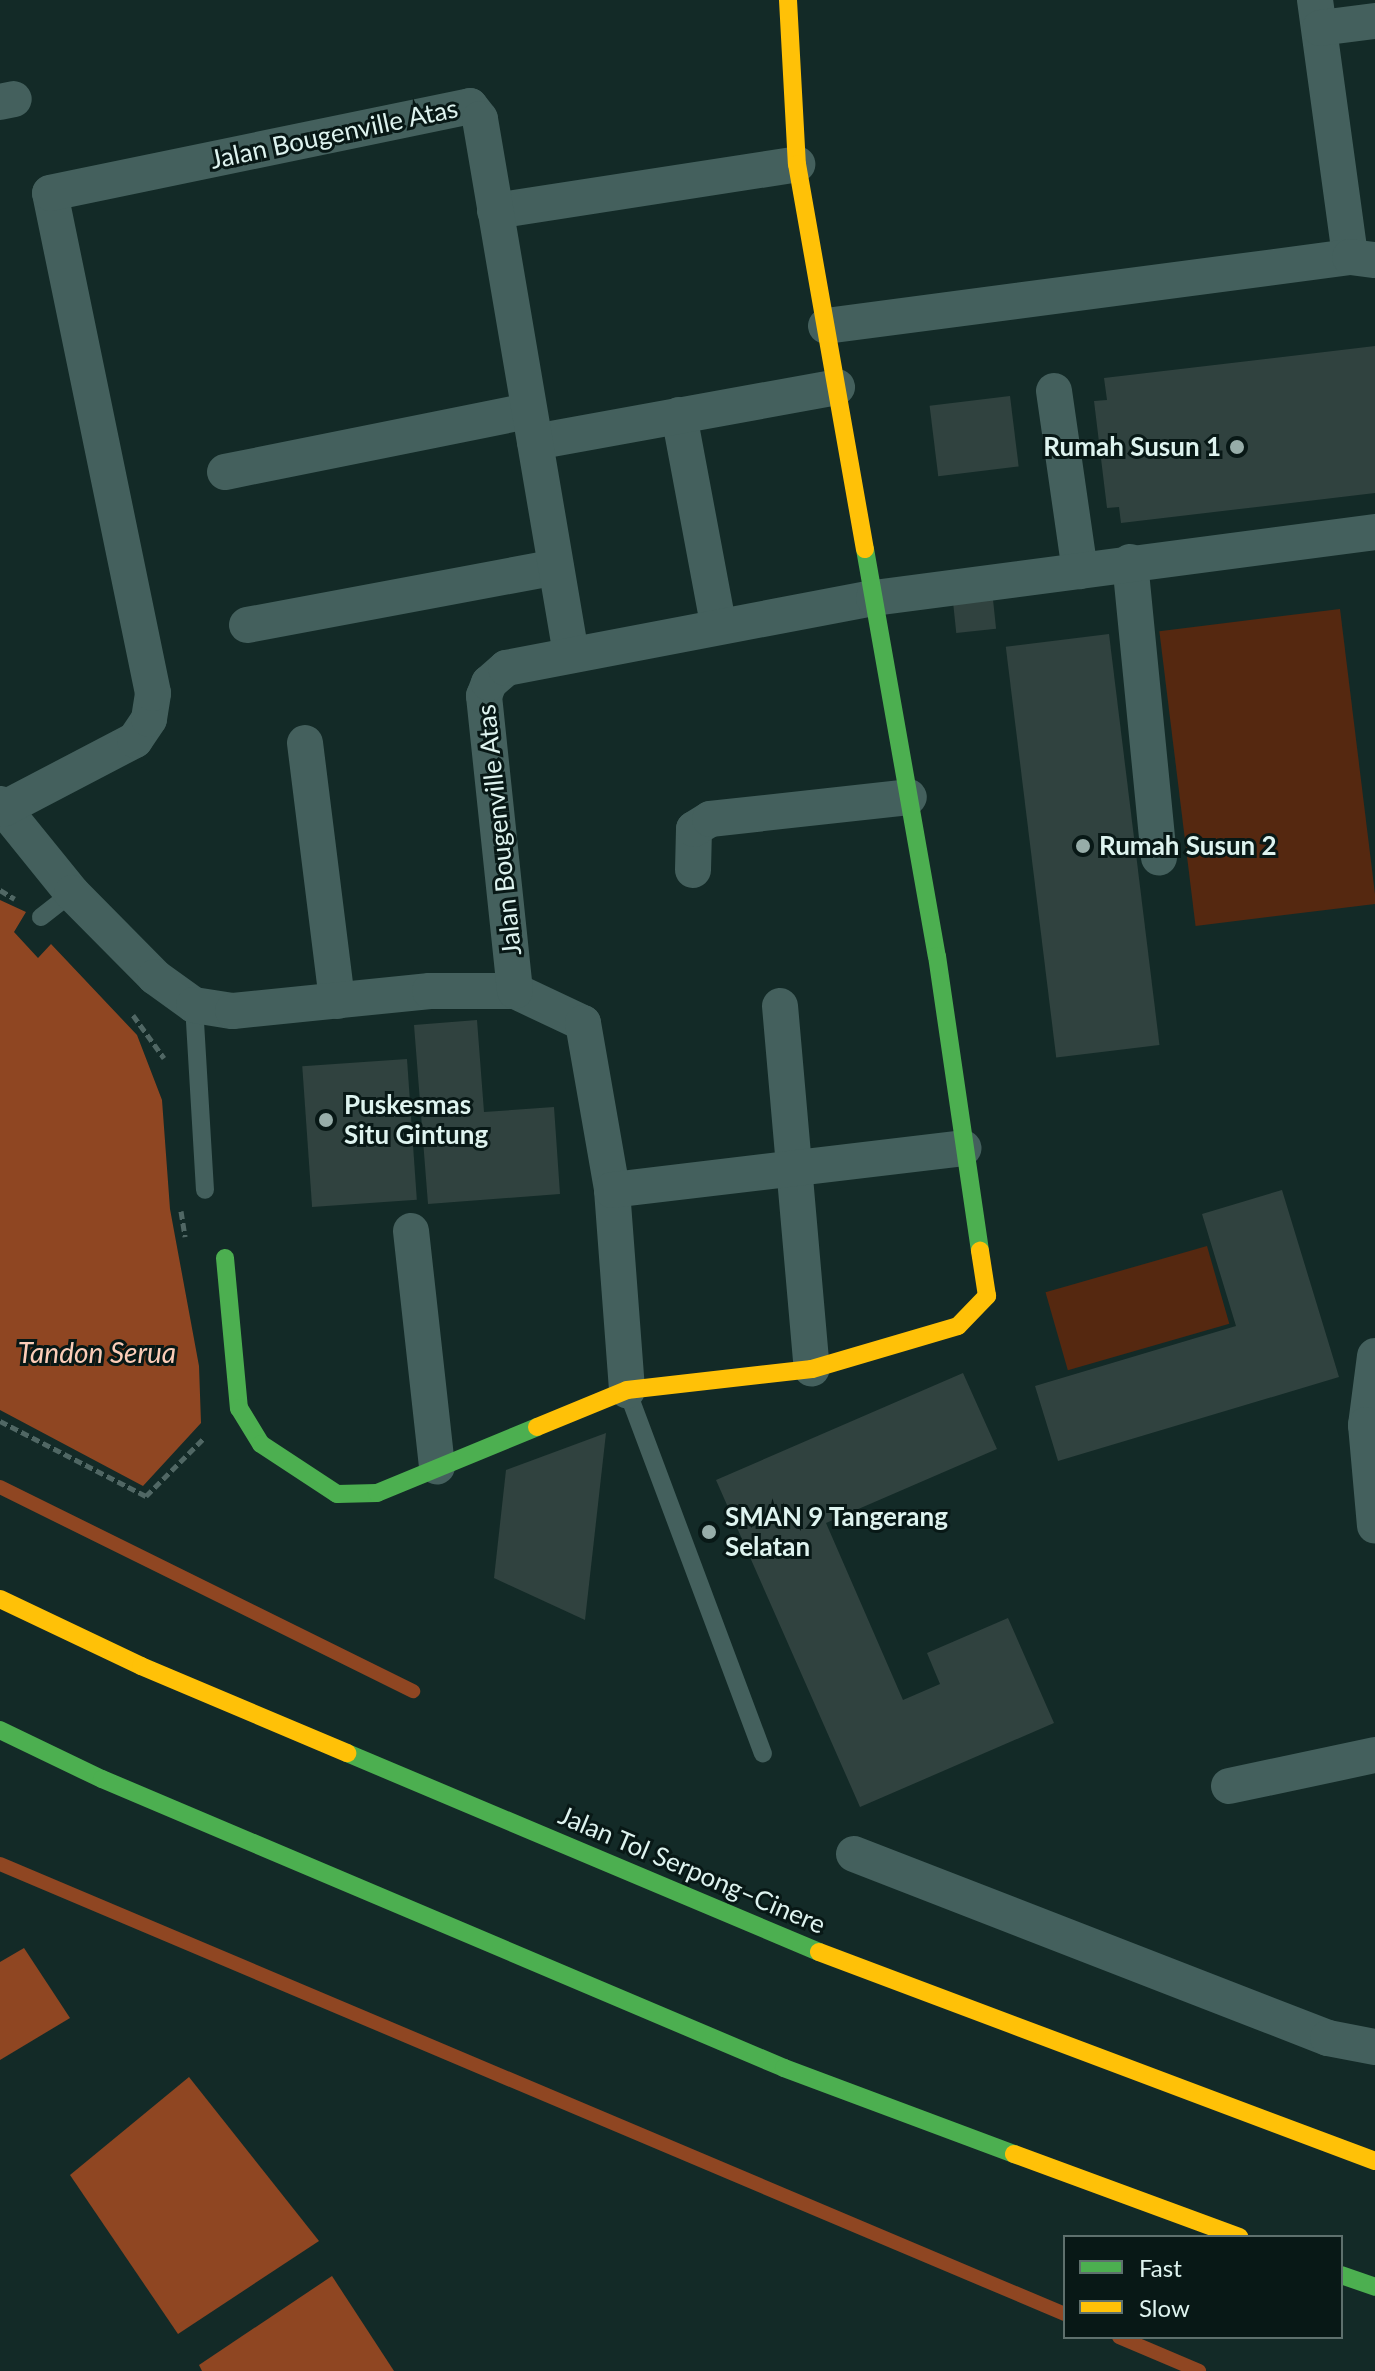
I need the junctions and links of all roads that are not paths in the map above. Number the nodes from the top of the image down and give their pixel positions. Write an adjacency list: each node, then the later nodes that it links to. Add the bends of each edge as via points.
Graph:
1 (788, 0): 4 (main road)
2 (1318, 14): 3 (street); 6 (street)
3 (1375, 21)
4 (797, 164): 5 (street); 7 (main road)
5 (495, 211): 11 (street, Jalan Bougenville Atas); 23 (street, Jalan Bougenville Atas, via 480,119 470,106 50,193 153,693 149,719 135,740 112,757)
6 (1363, 258): 7 (street)
7 (826, 326): 8 (main road)
8 (837, 387): 10 (street); 17 (main road)
9 (1054, 391): 16 (street)
10 (679, 415): 11 (street); 18 (street)
11 (532, 427): 12 (street); 15 (street, Jalan Bougenville Atas)
12 (225, 472)
13 (1375, 532): 14 (street)
14 (1130, 562): 16 (street); 24 (street)
15 (556, 567): 19 (street); 20 (street, Jalan Bougenville Atas)
16 (1080, 571): 17 (street)
17 (874, 598): 18 (street); 22 (main road)
18 (718, 624): 20 (street)
19 (247, 625)
20 (571, 654): 28 (street, Jalan Bougenville Atas, via 506,668 489,683 484,696)
21 (305, 743): 29 (street)
22 (909, 797): 25 (street, via 710,819 694,829); 32 (main road)
23 (2, 806): 26 (street)
24 (1159, 858)
25 (693, 870)
26 (72, 893): 27 (lane); 30 (street, via 155,977)
27 (41, 917)
28 (515, 991): 29 (street, via 430,991); 35 (street, via 583,1023)
29 (337, 1001): 30 (street, via 233,1011)
30 (194, 1005): 34 (lane)
31 (780, 1006): 33 (street)
32 (964, 1148): 33 (street); 39 (main road, via 987,1296 958,1326)
33 (794, 1168): 35 (street); 39 (street)
34 (205, 1190)
35 (612, 1190): 40 (street)
36 (411, 1231): 41 (street)
37 (225, 1258): 41 (main road, via 239,1408 261,1444 337,1494 355,1497)
38 (1375, 1356): 42 (street, via 1366,1425)
39 (812, 1369): 40 (main road)
40 (627, 1390): 41 (main road); 45 (lane)
41 (437, 1467)
42 (1375, 1526)
43 (0, 1599): 50 (main road, Jalan Tol Serpong–Cinere, via 141,1666 838,1960)
44 (0, 1730): 51 (main road, via 102,1779 784,2068)
45 (763, 1753)
46 (1375, 1755): 47 (street)
47 (1229, 1786)
48 (854, 1854): 49 (street, via 1328,2038)
49 (1375, 2047)
50 (1375, 2161)
51 (1234, 2235)
52 (1343, 2276): 53 (main road)
53 (1375, 2287)

